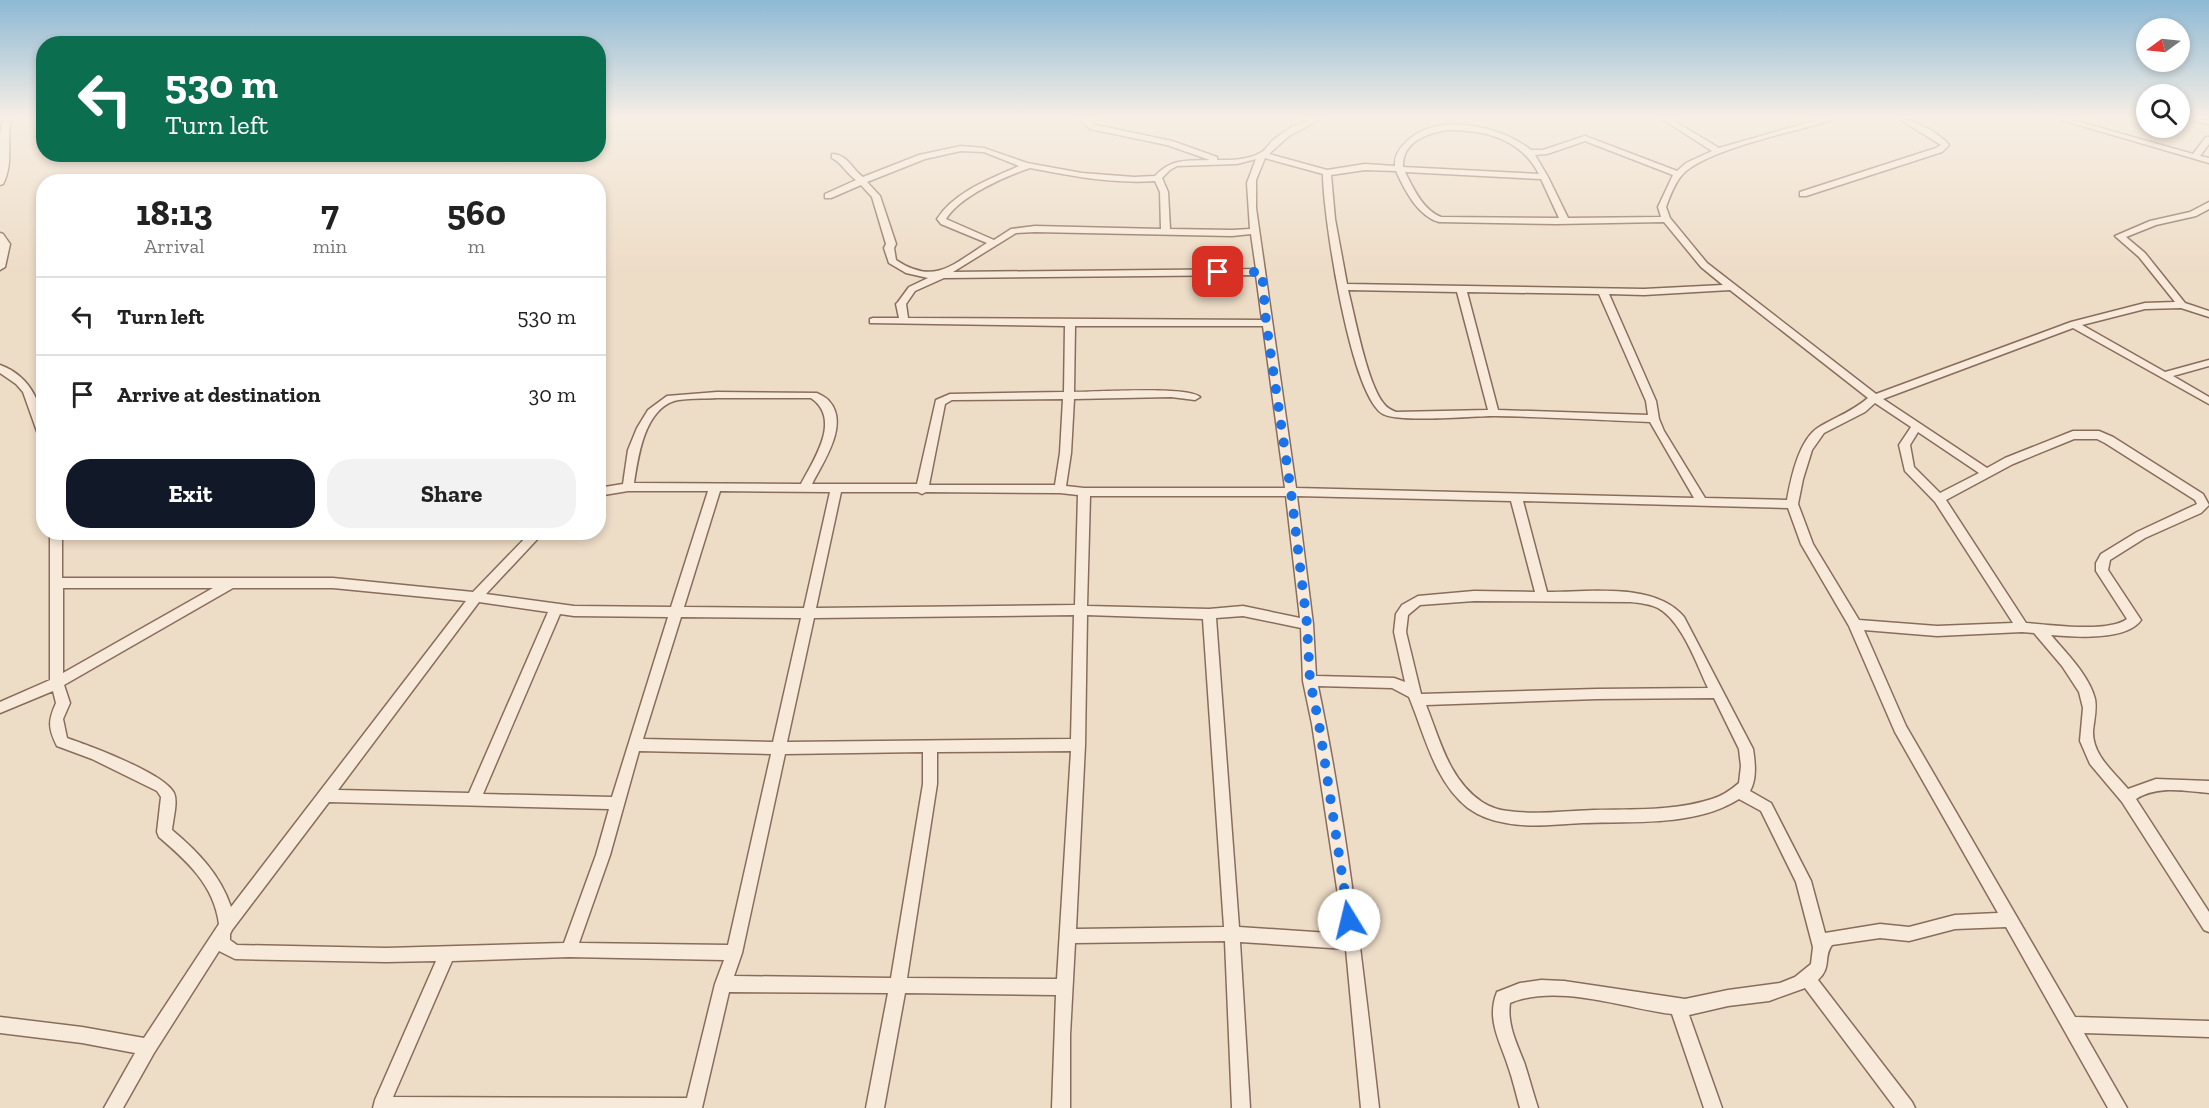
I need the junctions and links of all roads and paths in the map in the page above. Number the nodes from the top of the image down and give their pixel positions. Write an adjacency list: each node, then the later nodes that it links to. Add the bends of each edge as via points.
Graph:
1 (1683, 170): 21 (street, via 1662,207)
2 (849, 171): 17 (street)
3 (890, 171): 17 (street)
4 (1016, 171): 26 (street, via 944,211 941,219)
5 (1060, 171): 16 (street, via 1134,180)
6 (1165, 171): 16 (street)
7 (1255, 171): 23 (street, via 1252,180)
8 (1319, 171): 14 (street)
9 (1338, 171): 14 (street)
10 (1401, 171): 22 (street, via 1423,211 1434,218)
11 (1452, 171): 15 (street)
12 (1540, 171): 15 (street)
13 (1875, 171): 18 (street)
14 (1327, 173): 30 (street, via 1327,206)
15 (1543, 177): 22 (street)
16 (1158, 178): 24 (street, via 1164,192)
17 (862, 181): 19 (street); 29 (street, via 876,196 891,244 892,261 911,272)
18 (1803, 194)
19 (828, 196)
20 (2209, 205): 34 (street, via 2193,214 2120,236 2142,255)
21 (1666, 219): 22 (street); 31 (street, via 1704,265)
22 (1565, 221)
23 (1255, 231): 24 (street); 28 (street)
24 (1166, 232): 26 (street, via 1035,229 1014,231)
25 (0, 236): 27 (street, via 5,244)
26 (994, 243): 29 (street)
27 (0, 267)
28 (1262, 272): 29 (street); 38 (street)
29 (942, 275): 37 (street, via 912,289 901,304)
30 (1344, 287): 33 (street); 48 (street, via 1371,392 1383,410 1396,415)
31 (1734, 287): 32 (street); 46 (street)
32 (1602, 290): 33 (street); 50 (street, via 1651,401)
33 (1462, 291): 48 (street)
34 (2182, 305): 35 (street); 40 (street, via 2145,306)
35 (2209, 314)
36 (873, 321): 37 (street)
37 (904, 321): 39 (street)
38 (1266, 322): 39 (street); 61 (street)
39 (1070, 323): 44 (street)
40 (2074, 324): 43 (street); 46 (street)
41 (2209, 363): 43 (street)
42 (0, 368): 49 (street, via 28,391)
43 (2165, 375): 47 (street)
44 (1068, 395): 45 (street); 57 (street, via 1066,465); 58 (street, via 956,395 944,399 940,402)
45 (1195, 397)
46 (1875, 398): 51 (street); 65 (street, via 1861,410 1820,431 1807,449)
47 (2209, 401)
48 (1494, 413): 50 (street)
49 (36, 414)
50 (1654, 419): 64 (street)
51 (1917, 426): 52 (street); 63 (street, via 1904,445 1909,468)
52 (1987, 473): 63 (street); 80 (street, via 2073,435 2099,435 2199,497 2203,505 2141,535 2110,553 2102,563 2108,582 2135,620 2117,629)
53 (628, 487): 54 (street); 55 (street, via 642,428 651,412 666,401 681,396 813,395 830,409 831,428); 59 (street)
54 (715, 488): 55 (street); 74 (street)
55 (804, 489): 56 (street)
56 (836, 489): 58 (street); 75 (street)
57 (1060, 489): 58 (street); 60 (street)
58 (922, 490)
59 (606, 491)
60 (1084, 492): 61 (street); 73 (street)
61 (1291, 492): 62 (street); 77 (street)
62 (1516, 498): 64 (street); 70 (street)
63 (1939, 499): 79 (street)
64 (1702, 502): 65 (street)
65 (1792, 504): 78 (street, via 1807,544)
66 (56, 540): 68 (street)
67 (530, 540): 71 (street)
68 (56, 583): 69 (street); 82 (street)
69 (232, 583): 71 (street, via 333,583); 82 (street)
70 (1542, 596): 83 (street, via 1631,597 1665,604 1685,628); 84 (street, via 1433,599 1406,608 1400,632)
71 (476, 597): 72 (street); 92 (street)
72 (556, 608): 74 (street); 94 (street)
73 (1079, 610): 75 (street); 76 (street); 87 (street)
74 (677, 611): 75 (street); 86 (street)
75 (808, 613): 89 (street)
76 (1209, 614): 77 (street, via 1243,612); 99 (street)
77 (1307, 624): 81 (street)
78 (1855, 625): 79 (street, via 1937,631); 96 (street, via 1900,728)
79 (2022, 627): 80 (street)
80 (2038, 629): 93 (street, via 2088,695 2086,741)
81 (1310, 681): 84 (street, via 1394,683); 101 (street)
82 (57, 683): 85 (street); 98 (street, via 63,703 56,719 62,742 162,787 168,796 164,832 193,856 213,883 227,910)
83 (1717, 693): 84 (street); 91 (street, via 1746,749 1746,786)
84 (1416, 697): 91 (street, via 1449,777 1461,794 1493,814 1513,819 1678,811 1710,806)
85 (0, 708)
86 (634, 745): 89 (street); 95 (street)
87 (1078, 745): 88 (street); 100 (street)
88 (930, 747): 89 (street); 108 (street, via 930,784)
89 (780, 748): 104 (street)
90 (2209, 787): 93 (street, via 2155,784 2138,788)
91 (1739, 792): 102 (street, via 1766,807 1803,881)
92 (326, 796): 94 (street); 98 (street)
93 (2127, 798): 97 (street)
94 (472, 800): 95 (street)
95 (618, 803): 103 (street)
96 (2012, 920): 102 (street, via 1956,922 1909,934 1865,932 1827,939); 111 (street)
97 (2209, 925)
98 (225, 928): 105 (street, via 222,944 236,951 334,955); 114 (street)
99 (1232, 934): 100 (street); 101 (street); 120 (street)
100 (1067, 936): 109 (street)
101 (1353, 942): 121 (street)
102 (1821, 947): 106 (street, via 1819,968)
103 (568, 950): 104 (street); 105 (street)
104 (734, 952): 107 (street)
105 (447, 953): 115 (street)
106 (1808, 980): 110 (street, via 1764,995); 124 (street)
107 (723, 984): 108 (street); 117 (street)
108 (898, 985): 109 (street); 118 (street)
109 (1064, 987): 119 (street)
110 (1678, 1007): 122 (street, via 1554,989 1521,989 1503,998 1500,1015); 123 (street)
111 (2071, 1024): 113 (street); 125 (street)
112 (0, 1025): 114 (street)
113 (2209, 1029)
114 (148, 1047): 116 (street)
115 (381, 1107): 117 (street)
116 (113, 1108)
117 (693, 1108)
118 (875, 1108)
119 (1061, 1108)
120 (1241, 1108)
121 (1370, 1108)
122 (1529, 1108)
123 (1713, 1108)
124 (1906, 1108)
125 (2118, 1108)

